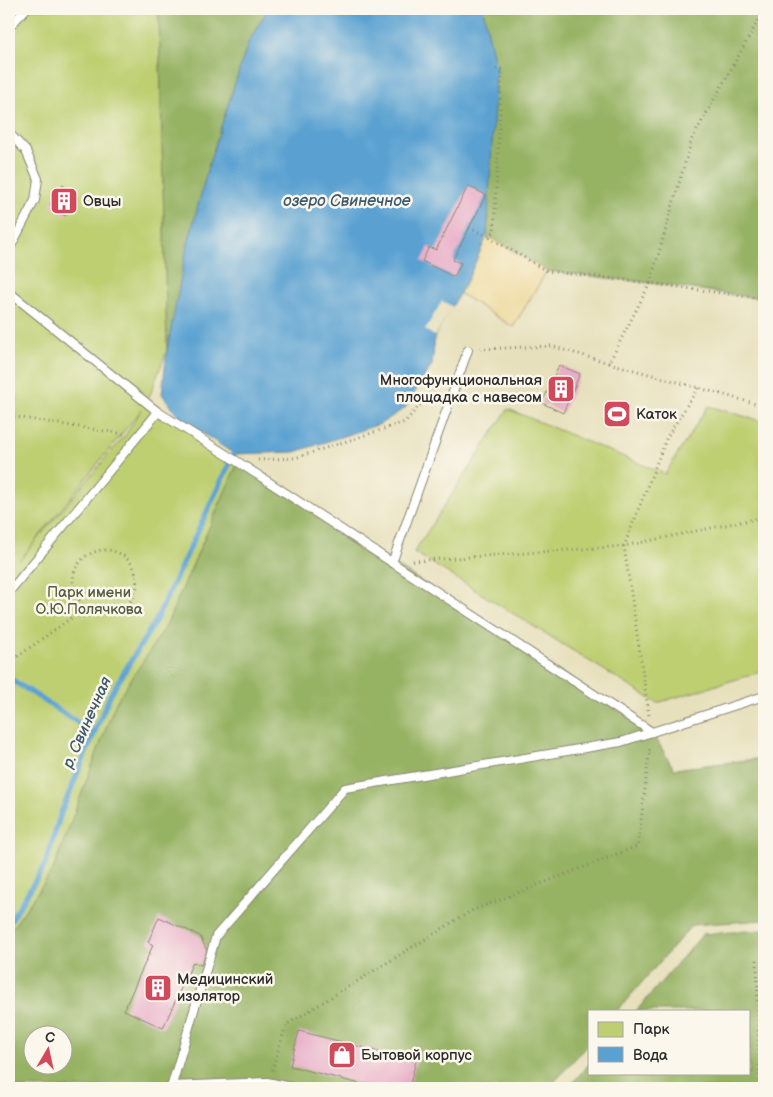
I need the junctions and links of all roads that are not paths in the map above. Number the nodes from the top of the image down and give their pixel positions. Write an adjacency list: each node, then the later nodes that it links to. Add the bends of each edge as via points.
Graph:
1 (26, 9): 2 (lane)
2 (9, 27)
3 (9, 133): 4 (lane, via 26,150 38,179 35,200)
4 (9, 250)
5 (9, 292): 7 (lane)
6 (468, 350): 8 (lane)
7 (158, 412): 8 (lane); 9 (lane)
8 (392, 563): 11 (lane)
9 (9, 592)
10 (764, 696): 11 (lane)
11 (652, 732): 12 (lane, via 622,742 345,788 216,936)
12 (170, 1088): 13 (lane, via 268,1082)
13 (296, 1088)

